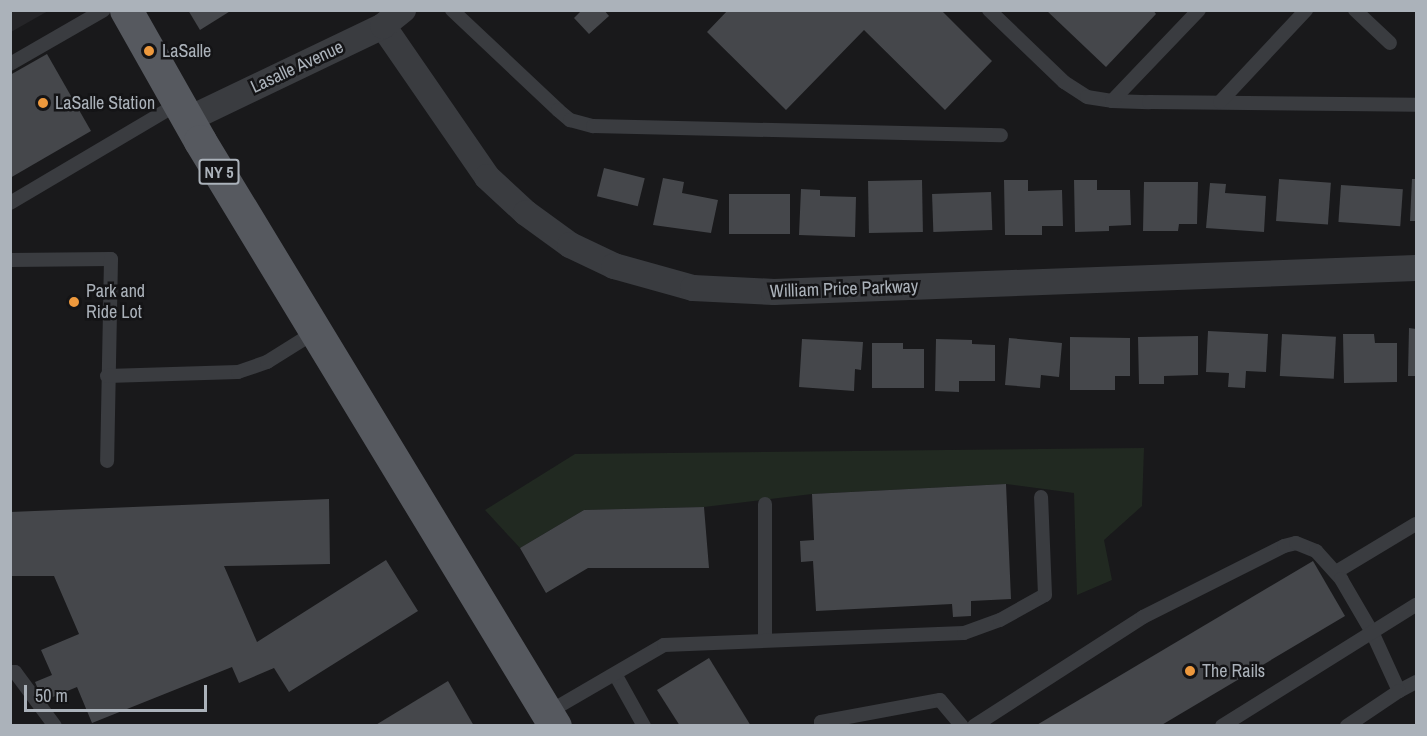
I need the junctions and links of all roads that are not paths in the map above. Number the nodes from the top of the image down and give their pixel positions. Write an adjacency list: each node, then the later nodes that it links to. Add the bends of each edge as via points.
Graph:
1 (104, 10): 10 (lane)
2 (126, 10): 14 (main road, NY 5)
3 (452, 10): 15 (lane, via 570,120 593,126)
4 (989, 10): 11 (lane, via 1064,82 1087,97)
5 (1199, 10): 11 (lane)
6 (1306, 10): 12 (lane)
7 (1355, 10): 9 (lane)
8 (393, 18): 14 (street, Lasalle Avenue); 18 (street, William Price Parkway, via 487,177 526,213 570,245 614,266 693,288 774,292)
9 (1390, 43)
10 (10, 64)
11 (1112, 101): 12 (lane)
12 (1220, 102): 13 (lane)
13 (1416, 105)
14 (184, 111): 16 (lane); 19 (main road, NY 5)
15 (1001, 135)
16 (10, 203)
17 (10, 260): 20 (lane, via 111,259)
18 (1416, 268)
19 (315, 332): 20 (lane, via 267,362 238,372); 33 (main road, NY 5)
20 (107, 376): 21 (lane)
21 (107, 461)
22 (1041, 497): 28 (lane, via 1045,595 1000,620 964,633)
23 (765, 504): 28 (lane)
24 (1416, 524): 25 (lane)
25 (1336, 572): 27 (lane); 38 (lane, via 1316,551 1296,543 1284,546 1143,617)
26 (1416, 605): 27 (lane)
27 (1372, 632): 32 (lane); 39 (lane)
28 (765, 640): 30 (lane, via 664,645)
29 (10, 672): 34 (lane, via 15,672)
30 (615, 674): 33 (lane); 35 (lane)
31 (1416, 682): 32 (lane)
32 (1399, 691): 40 (lane)
33 (551, 719)
34 (55, 726)
35 (644, 726)
36 (821, 726): 37 (lane, via 821,722 940,700)
37 (962, 726)
38 (974, 726)
39 (1222, 726)
40 (1347, 726)

